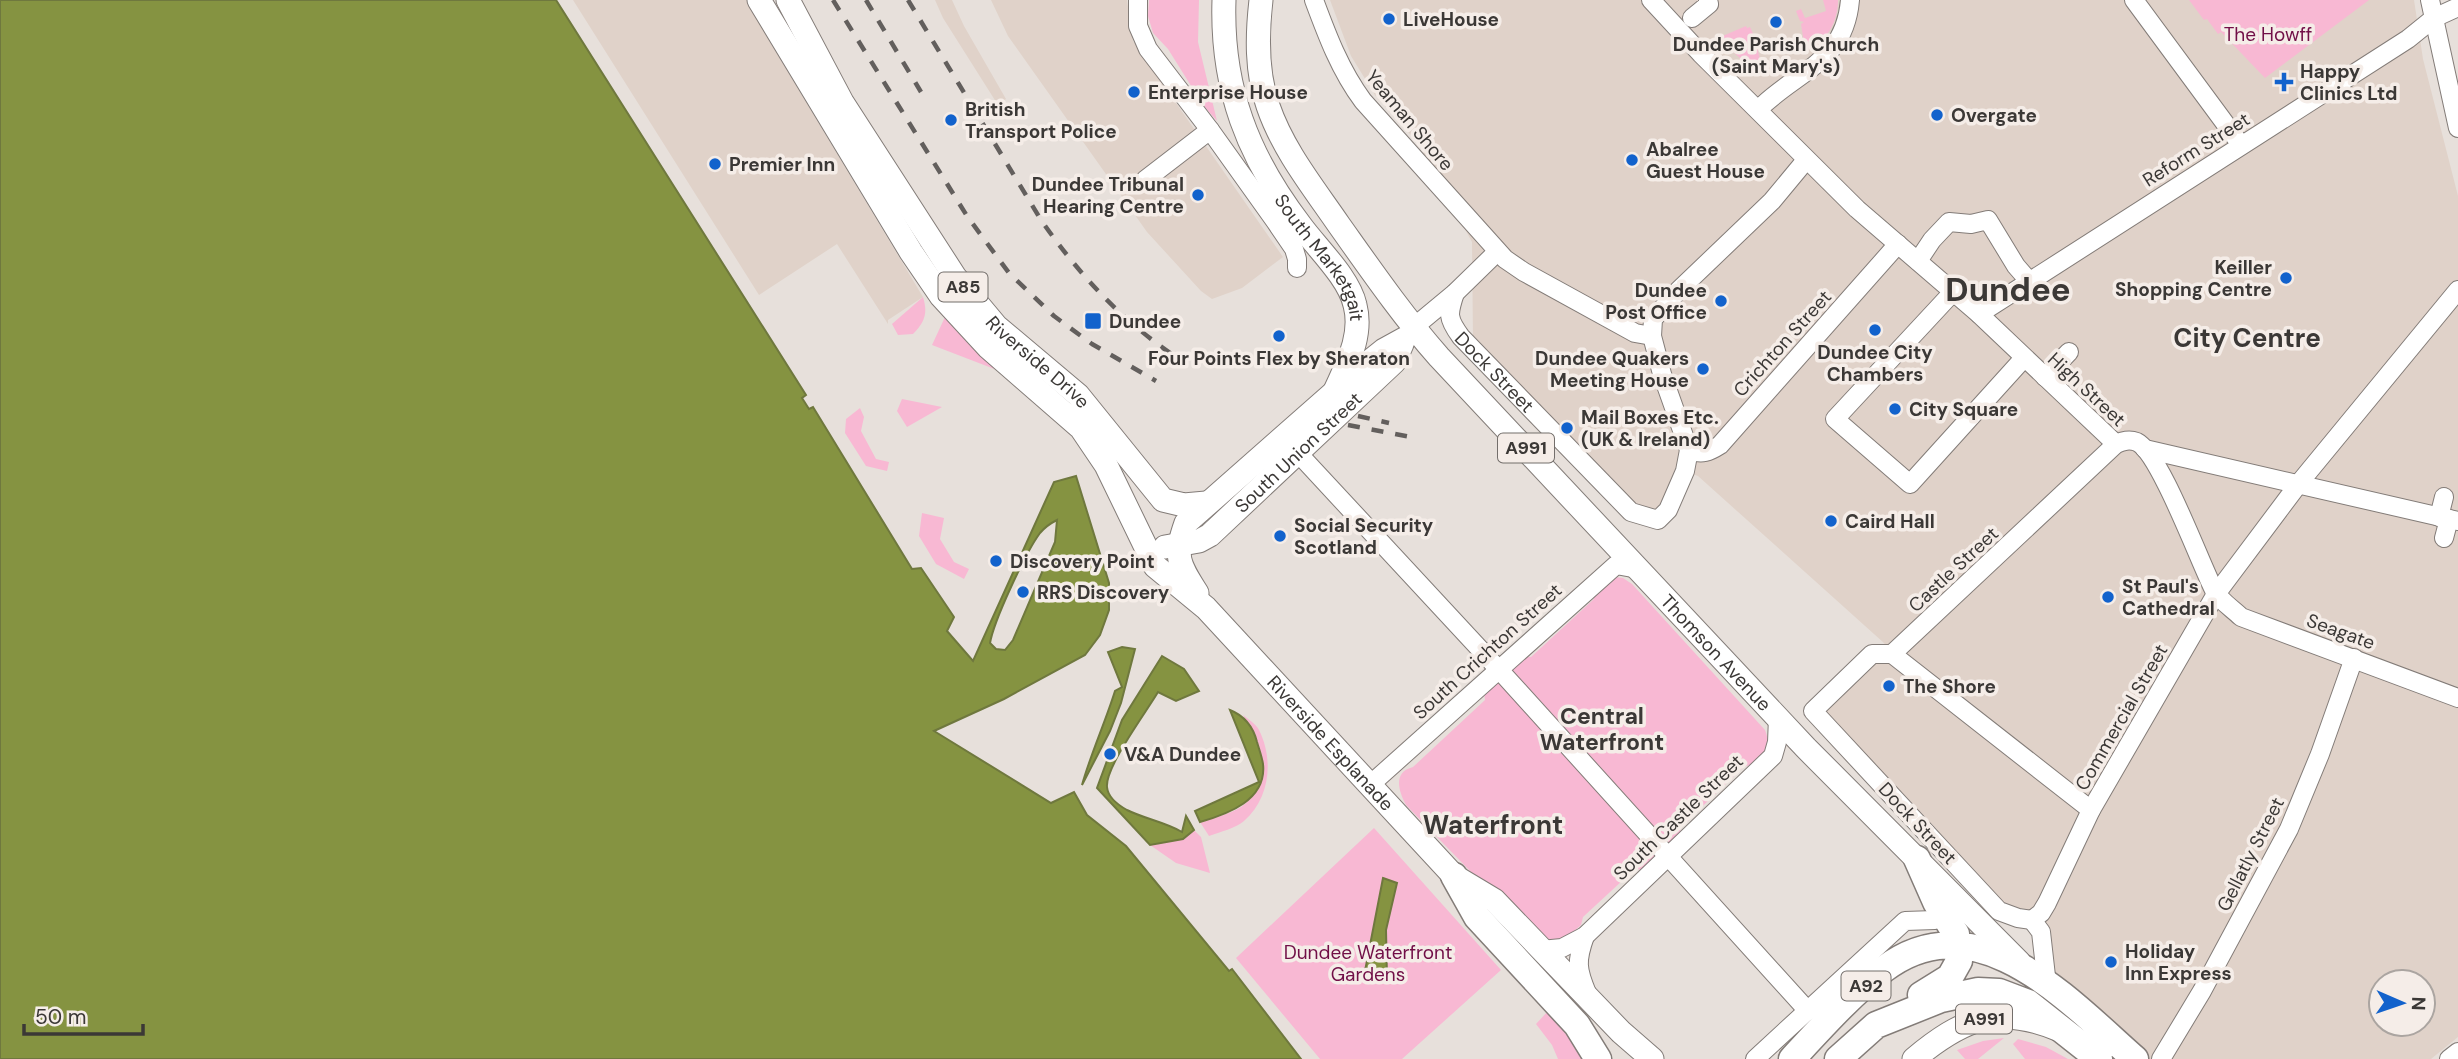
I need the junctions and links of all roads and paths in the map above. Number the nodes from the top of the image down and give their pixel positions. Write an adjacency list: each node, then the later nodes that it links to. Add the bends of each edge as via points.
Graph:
1 (760, 0): 46 (main road, Riverside Drive / A85, via 941,296 988,347 1081,428 1106,465)
2 (789, 0): 44 (main road, Riverside Drive / A85, via 842,102 955,277 996,326 1078,395 1163,500 1184,505)
3 (1138, 0): 19 (street, via 1138,26 1148,49)
4 (1217, 0): 16 (main road)
5 (1224, 0): 16 (main road)
6 (1239, 0): 16 (main road)
7 (1261, 0): 32 (main road, South Marketgait / A991, via 1259,63 1268,106 1291,154)
8 (1314, 0): 24 (street, Yeaman Shore, via 1333,49 1357,92)
9 (1651, 0): 21 (street, High Street)
10 (1850, 0): 17 (street, via 1841,39)
11 (2134, 0): 20 (street)
12 (1712, 1): 15 (street)
13 (2458, 7): 14 (street, Reform Street)
14 (2432, 9): 18 (street); 20 (street, Reform Street, via 2408,39)
15 (1692, 18)
16 (1223, 35): 37 (main road, South Marketgait, via 1237,113 1250,144 1295,218 1349,289 1355,306 1356,342)
17 (1763, 105)
18 (2458, 128)
19 (1210, 130): 22 (street); 26 (street, via 1293,250)
20 (2241, 145): 27 (street, Reform Street)
21 (1806, 160): 23 (street, High Street); 33 (street, via 1772,201 1656,313)
22 (1144, 180)
23 (1898, 244): 25 (street, High Street); 40 (street, Crichton Street, via 1720,445 1698,454)
24 (1497, 252): 30 (street); 33 (street, Yeaman Shore, via 1524,272 1635,333)
25 (1918, 261): 27 (street, via 1952,219 1971,224 1987,216); 29 (street, High Street)
26 (1297, 268)
27 (2029, 281): 31 (street, Reform Street)
28 (2458, 290): 42 (street, Commercial Street)
29 (1954, 292): 31 (street, High Street); 35 (street, via 1835,419 1910,484)
30 (1455, 293): 32 (street); 40 (street, Dock Street, via 1450,322 1461,337 1631,512 1658,520 1668,510)
31 (1979, 313): 35 (street, High Street)
32 (1409, 333): 37 (main road, South Union Street); 41 (main road, South Union Street, via 1394,362); 49 (main road, Thomson Avenue / A991)
33 (1652, 335): 40 (street)
34 (2069, 352): 36 (street)
35 (2024, 358): 36 (street, High Street)
36 (2045, 377): 38 (street, High Street)
37 (1335, 391): 44 (main road, South Union Street)
38 (2116, 444): 39 (street, High Street, via 2126,440); 52 (street, Castle Street)
39 (2145, 449): 42 (street, High Street); 50 (street, via 2163,477)
40 (1689, 450)
41 (1297, 452): 48 (main road, South Union Street, via 1210,535); 54 (street)
42 (2297, 485): 45 (street, High Street); 50 (street, Commercial Street)
43 (2444, 497): 45 (street)
44 (1206, 503): 48 (main road, South Union Street, via 1186,523)
45 (2449, 519): 47 (street)
46 (1138, 533): 48 (main road, via 1152,544); 51 (main road, Riverside Esplanade, via 1155,565)
47 (2444, 538)
48 (1178, 546): 51 (main road, via 1181,567)
49 (1638, 569): 54 (street, South Crichton Street, via 1616,565); 56 (main road, Thomson Avenue / A991)
50 (2216, 594): 53 (street, Seagate, via 2241,617); 58 (street, Commercial Street)
51 (1206, 608): 57 (main road, Riverside Esplanade)
52 (1892, 654): 58 (street); 63 (street, Dock Street, via 1872,654 1813,711 2000,911)
53 (2354, 658): 55 (street, Seagate); 83 (street, Gellatly Street, via 2289,829 2203,991)
54 (1498, 669): 57 (street, South Crichton Street); 59 (street)
55 (2458, 698)
56 (1778, 718): 59 (street, South Castle Street, via 1773,756); 60 (main road, Thomson Avenue / A991)
57 (1371, 785): 61 (main road, Riverside Esplanade)
58 (2091, 810): 63 (street, Commercial Street, via 2047,903)
59 (1667, 857): 64 (street, South Castle Street); 69 (street)
60 (1917, 859): 62 (highway); 67 (main road, Thomson Avenue / A991)
61 (1454, 876): 66 (main road, Riverside Esplanade, via 1494,900); 74 (highway, via 1477,917 1577,1025)
62 (1942, 912): 65 (highway); 69 (street, via 1935,920 1905,921)
63 (2032, 920): 67 (street, via 2041,932)
64 (1585, 936): 66 (street, South Castle Street, via 1562,948); 68 (street, via 1577,957)
65 (1958, 946): 67 (highway, A92, via 2006,958); 70 (highway, A92, via 1959,961 1950,977); 78 (highway, A92, via 1921,950 1883,970)
66 (1541, 950): 68 (main road, Riverside Esplanade)
67 (2037, 977): 82 (highway, A92)
68 (1591, 1000): 71 (main road, Riverside Esplanade)
69 (1808, 1011): 77 (street)
70 (1876, 1026): 72 (highway, A92, via 1941,999 1985,991 2028,1003); 79 (highway, A92)
71 (1621, 1032): 75 (main road, Riverside Esplanade); 76 (main road, Riverside Esplanade)
72 (2063, 1032): 80 (main road, A991, via 2021,1018 1977,1020 1941,1037); 81 (highway, A92)
73 (2458, 1052): 84 (street)
74 (1598, 1059)
75 (1643, 1059)
76 (1652, 1059)
77 (1755, 1059)
78 (1792, 1059)
79 (1838, 1059)
80 (1914, 1059)
81 (2099, 1059)
82 (2136, 1059)
83 (2161, 1059)
84 (2449, 1059)

